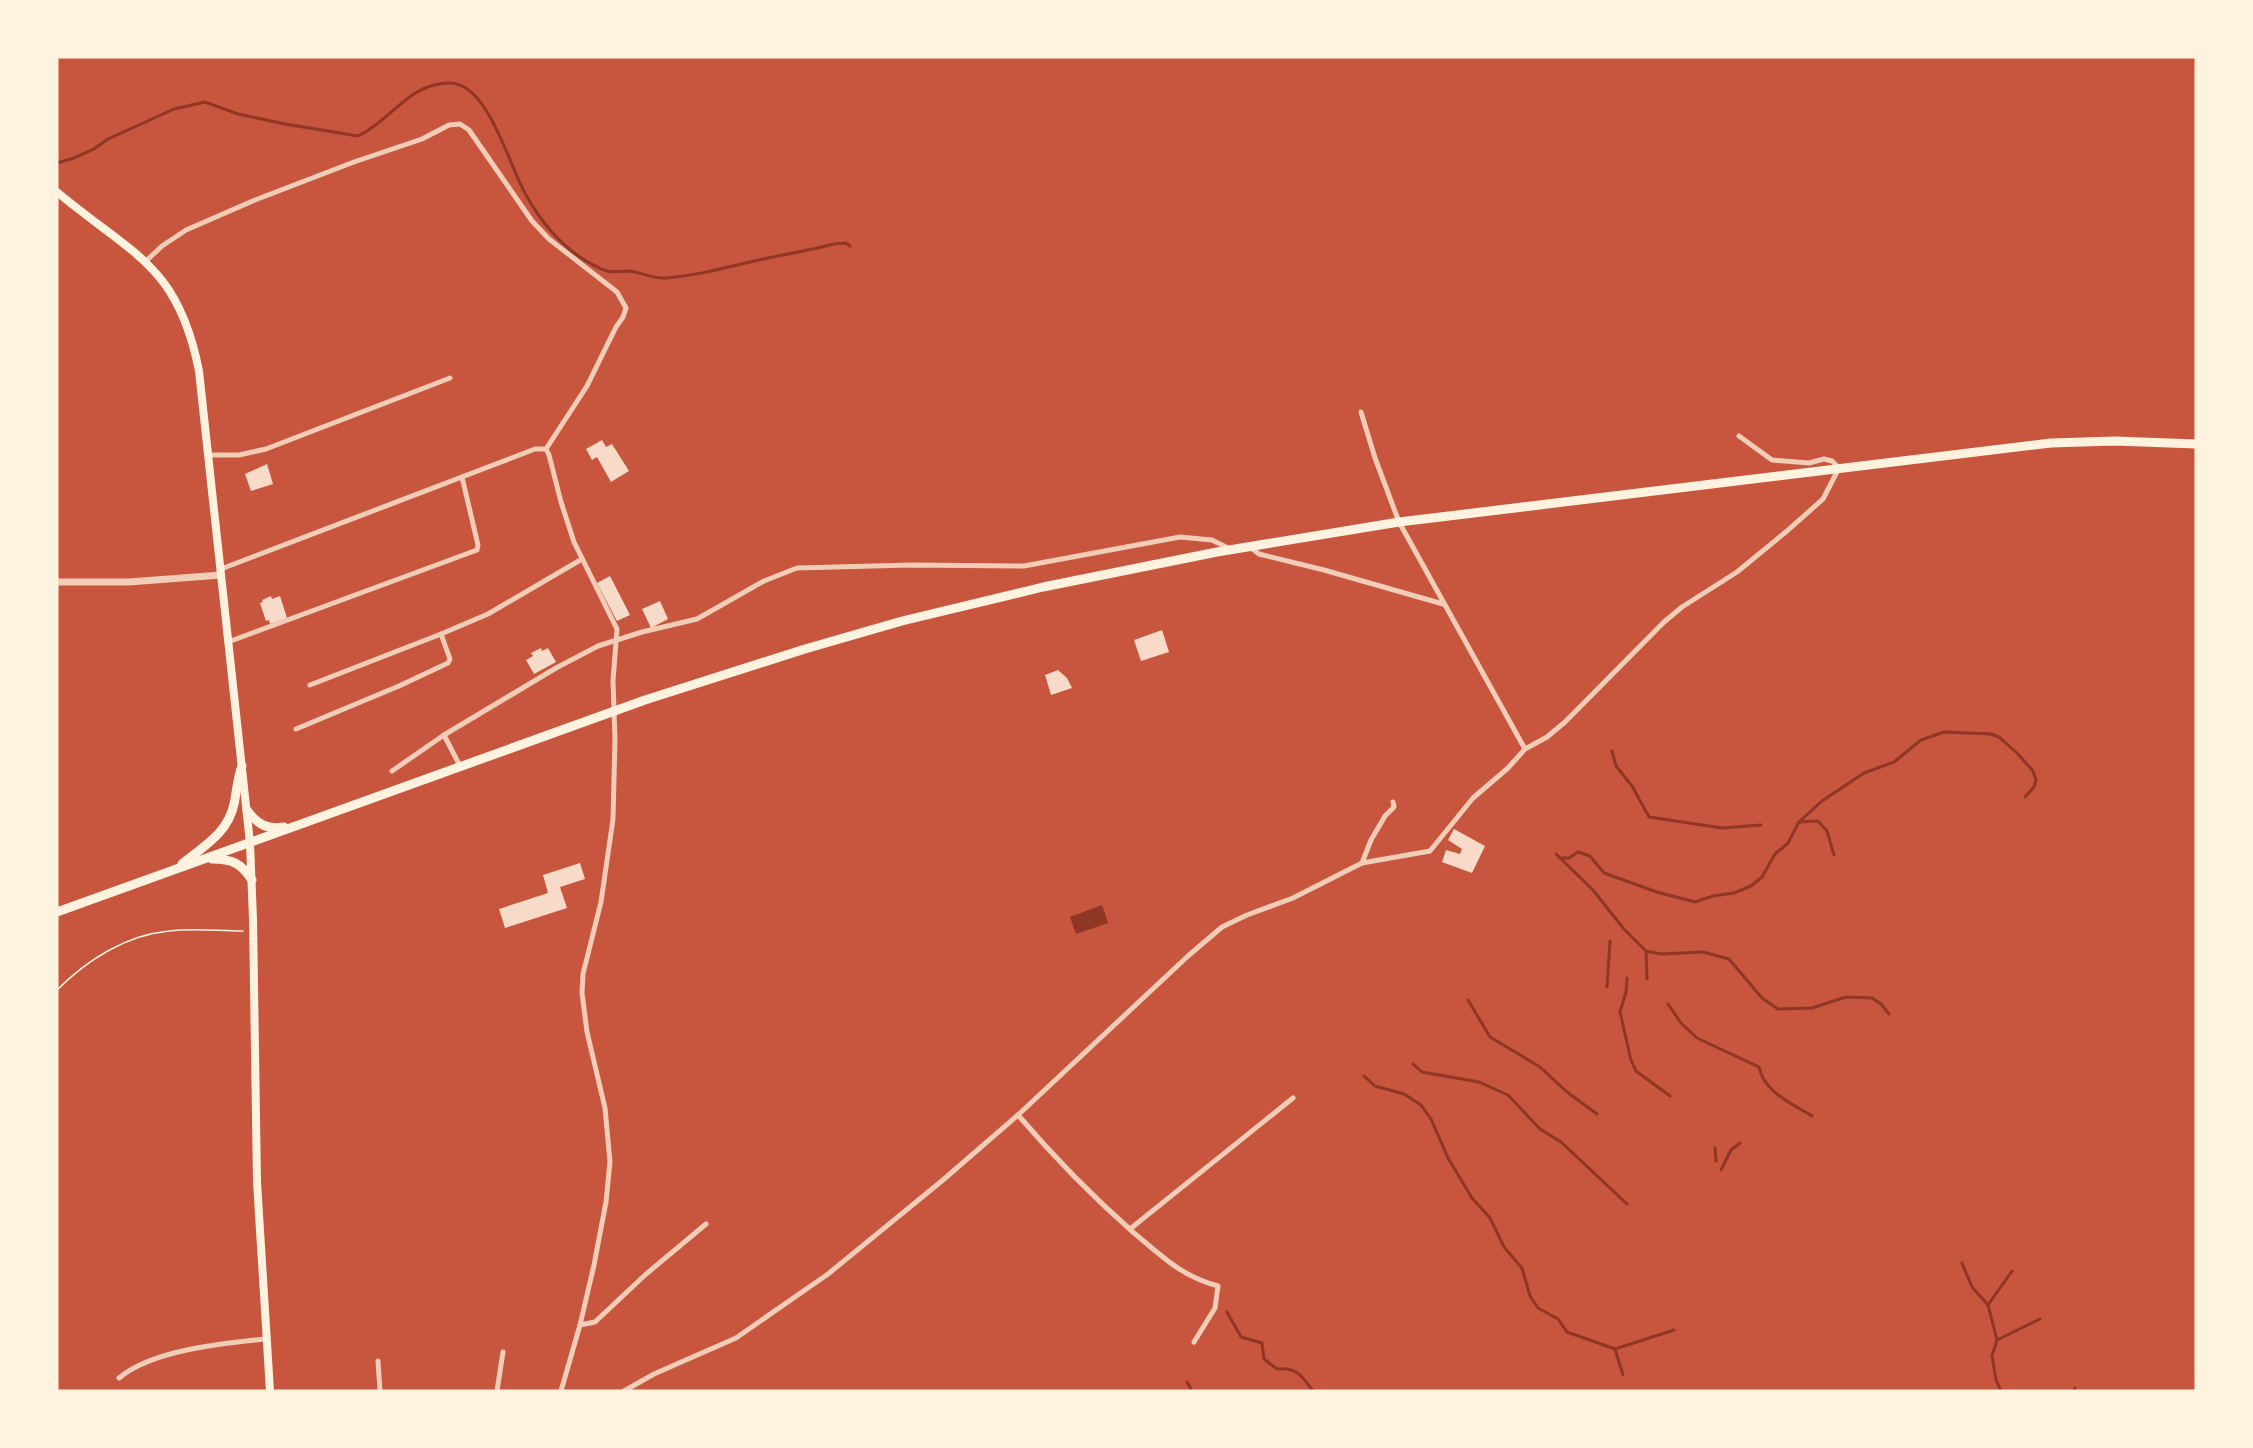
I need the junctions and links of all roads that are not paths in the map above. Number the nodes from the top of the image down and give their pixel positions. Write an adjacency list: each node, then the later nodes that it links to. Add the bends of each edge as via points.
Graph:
1 (57, 192): 2 (main road)
2 (146, 261): 7 (street, via 186,230 449,125 460,124 470,130 540,231 617,292 626,308 587,386); 8 (main road, via 168,286 189,330 199,371)
3 (450, 378): 8 (street, via 266,449 239,455)
4 (1361, 412): 11 (street)
5 (1739, 436): 9 (street, via 1772,460 1809,463 1824,459)
6 (2196, 444): 9 (main road, via 2051,443)
7 (546, 449): 10 (street, via 535,448); 14 (street)
8 (209, 455): 15 (main road)
9 (1839, 468): 11 (main road); 25 (street, via 1823,499 1737,572 1682,607 1638,646 1565,722)
10 (462, 477): 15 (street); 20 (street, via 477,550)
11 (1400, 522): 12 (main road); 17 (street)
12 (1250, 547): 13 (main road); 17 (street, via 1259,554)
13 (1231, 550): 19 (street, via 1212,540 1180,537 1024,566 797,568 764,581 697,619); 22 (main road, via 1043,587 902,621)
14 (582, 560): 18 (street, via 496,609); 19 (street, via 616,625)
15 (221, 572): 16 (street, via 129,582); 20 (main road)
16 (57, 582)
17 (1443, 604): 25 (street)
18 (441, 634): 21 (street); 23 (street, via 450,658 448,663)
19 (615, 640): 22 (street); 24 (street, via 556,668)
20 (228, 642): 26 (main road)
21 (309, 685)
22 (614, 711): 27 (main road); 42 (street, via 613,819 582,993 605,1108 610,1162 606,1202)
23 (296, 729)
24 (444, 735): 27 (street); 28 (street)
25 (1525, 749): 34 (street, via 1473,798 1430,852)
26 (242, 766): 30 (main road); 35 (main road, via 224,829)
27 (459, 766): 31 (main road)
28 (392, 771)
29 (1393, 802): 34 (street, via 1394,807 1371,840)
30 (247, 810): 31 (main road, via 268,828); 32 (main road)
31 (304, 824): 32 (main road)
32 (250, 843): 33 (main road); 36 (main road)
33 (203, 859): 35 (main road); 36 (main road, via 235,861)
34 (1362, 863): 39 (street, via 1293,898 1222,927)
35 (177, 868): 37 (main road)
36 (252, 880): 43 (main road, via 257,1182)
37 (57, 912)
38 (1293, 1098): 41 (street)
39 (1018, 1115): 41 (street, via 1060,1165); 52 (street, via 828,1274 736,1338)
40 (706, 1224): 42 (street, via 595,1322)
41 (1130, 1229): 44 (street, via 1180,1271 1218,1286 1215,1308)
42 (580, 1325): 51 (street)
43 (266, 1339): 47 (street, via 185,1350 139,1365); 48 (main road)
44 (1194, 1341)
45 (502, 1352): 50 (street)
46 (378, 1361): 49 (street)
47 (119, 1378)
48 (270, 1391)
49 (380, 1391)
50 (497, 1391)
51 (561, 1391)
52 (624, 1391)

